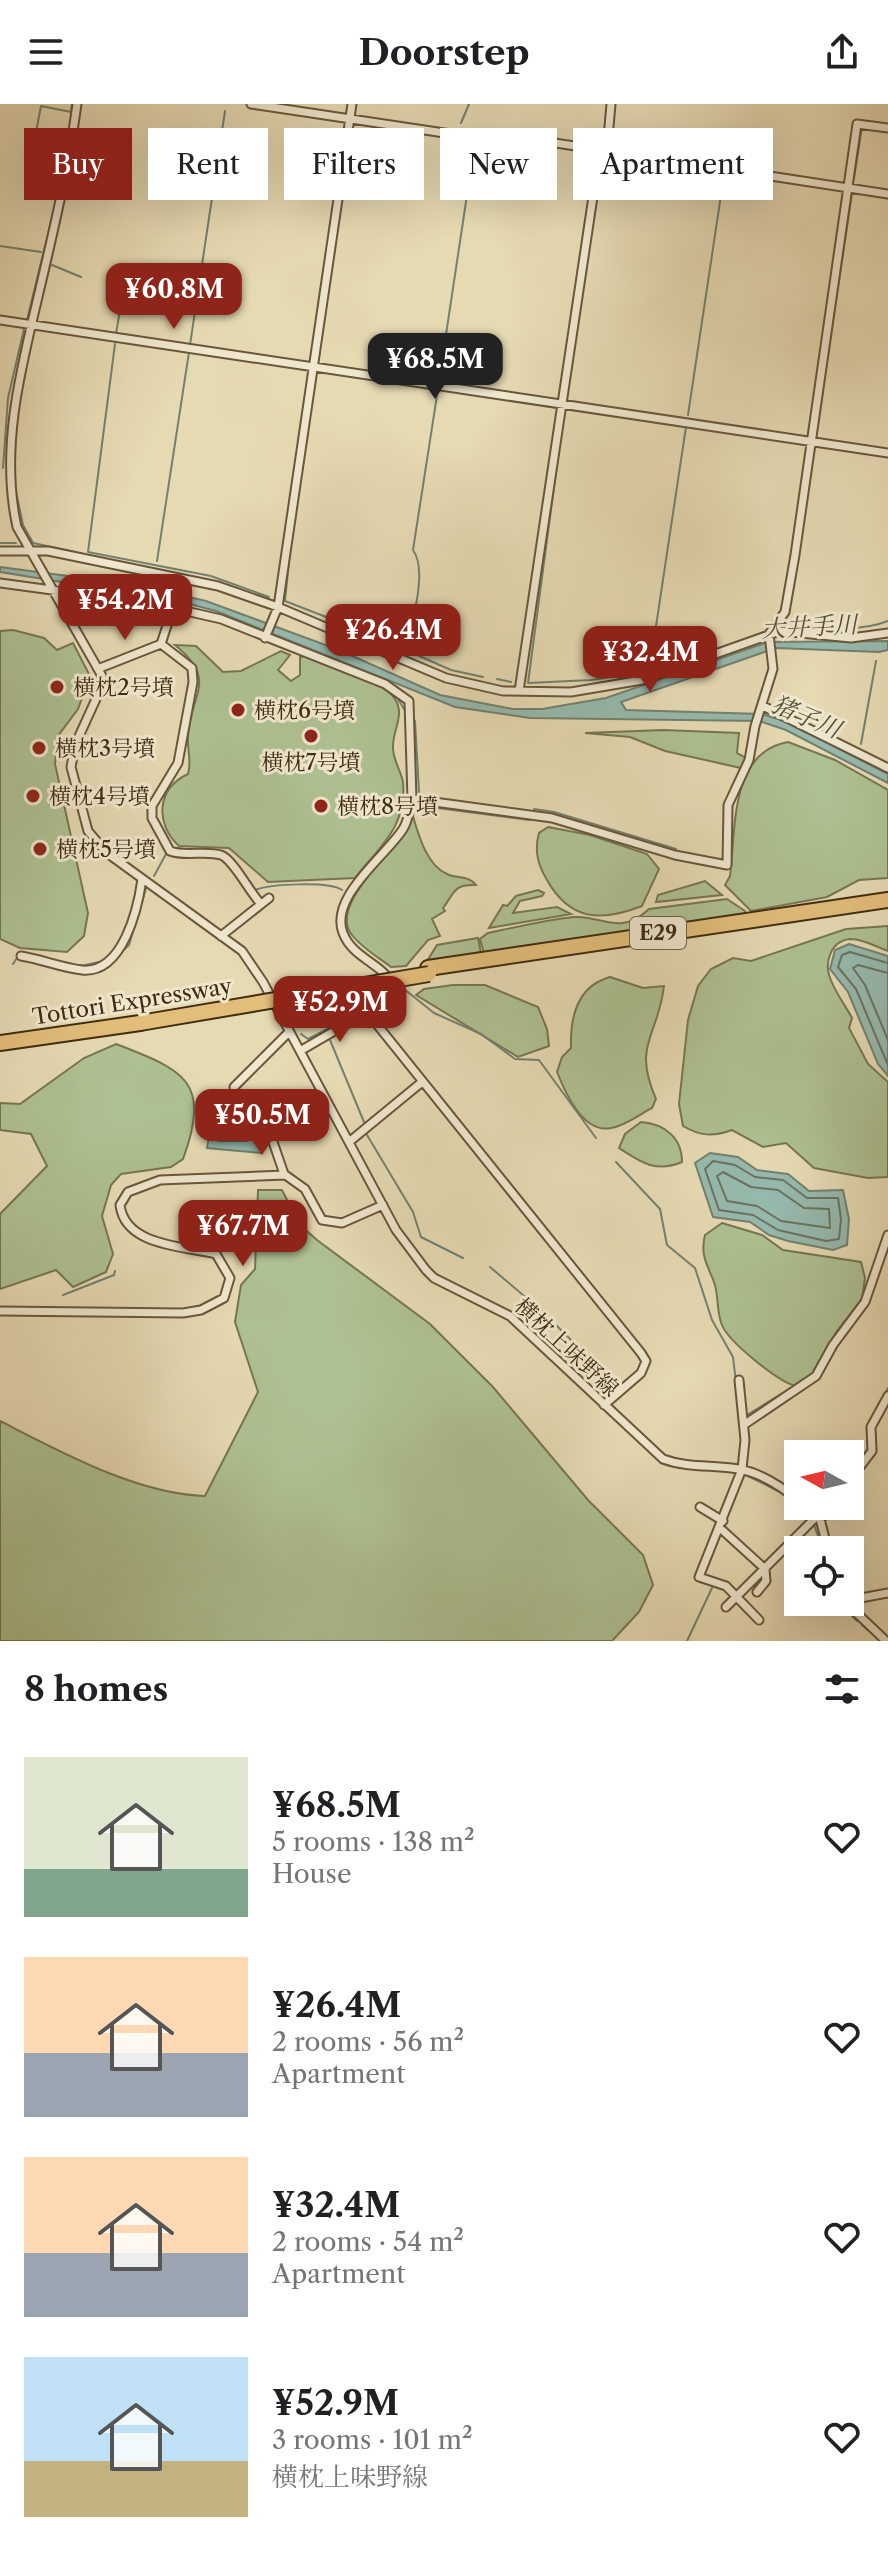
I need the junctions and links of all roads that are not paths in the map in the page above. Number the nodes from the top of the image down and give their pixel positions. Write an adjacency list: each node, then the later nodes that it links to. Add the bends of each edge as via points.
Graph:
1 (77, 104): 14 (street, via 63,193)
2 (251, 104): 5 (street)
3 (352, 104): 5 (street)
4 (611, 104): 6 (street)
5 (350, 119): 8 (street, via 491,140 503,135); 15 (street)
6 (609, 128)
7 (888, 128): 10 (street, via 857,124)
8 (573, 146)
9 (773, 176): 10 (street)
10 (849, 188): 11 (street); 17 (street)
11 (888, 194)
12 (593, 200): 16 (street)
13 (0, 320): 14 (street)
14 (31, 326): 15 (street); 19 (street, via 12,396 8,470 9,503)
15 (313, 367): 16 (street); 24 (street)
16 (562, 405): 17 (street); 30 (street)
17 (812, 442): 18 (street); 26 (street, via 785,612)
18 (888, 453)
19 (28, 548): 20 (street); 22 (street); 24 (street, via 218,586)
20 (0, 551)
21 (0, 583): 22 (street)
22 (53, 591): 23 (street); 29 (street)
23 (173, 607): 27 (street); 28 (street)
24 (278, 607): 27 (street); 30 (street, via 446,678)
25 (888, 633): 26 (street, via 851,638)
26 (769, 634): 30 (street, via 642,680 571,692); 31 (street, via 774,661)
27 (265, 638): 33 (street, via 371,678 408,698)
28 (161, 644): 29 (street); 37 (street, via 192,668 193,682 178,763 153,799 152,818 170,851 227,858)
29 (100, 668): 34 (street, 横枕上味野線, via 101,688 75,745 75,790 94,843)
30 (519, 691)
31 (763, 706): 32 (street); 33 (street, via 749,760 728,805 727,865 552,818)
32 (888, 768)
33 (412, 799): 42 (street, via 406,825 342,907 340,921 352,949 393,983)
34 (142, 879): 39 (street, 横枕上味野線); 40 (street, via 126,940 106,961 85,971)
35 (269, 898): 37 (street)
36 (888, 900): 41 (highway, Tottori Expressway / E29)
37 (261, 904): 39 (street)
38 (888, 907): 41 (highway, Tottori Expressway / E29)
39 (221, 936): 44 (street, 横枕上味野線, via 242,951)
40 (21, 956)
41 (429, 971): 43 (highway, Tottori Expressway / E29)
42 (367, 1012): 47 (street); 48 (street)
43 (140, 1020): 45 (highway, Tottori Expressway / E29); 46 (highway, Tottori Expressway / E29)
44 (289, 1032): 47 (street, 横枕上味野線); 50 (street, via 233,1093 273,1142)
45 (0, 1036)
46 (0, 1043)
47 (300, 1051): 49 (street, 横枕上味野線)
48 (422, 1082): 49 (street); 56 (street, via 646,1361 641,1373)
49 (349, 1142): 51 (street, 横枕上味野線)
50 (285, 1175): 51 (street, via 305,1189 316,1215 330,1222 342,1223); 53 (street, via 160,1180 128,1192 120,1205 126,1225 136,1234 216,1254 230,1278 224,1298 215,1305 183,1313)
51 (383, 1205): 56 (street, 横枕上味野線, via 434,1278 510,1316)
52 (888, 1235): 57 (street, via 865,1302 816,1376)
53 (0, 1311)
54 (739, 1380): 57 (street)
55 (888, 1396): 58 (street, via 871,1427 872,1451)
56 (604, 1405): 59 (street, 横枕上味野線, via 663,1459)
57 (745, 1424): 59 (street)
58 (864, 1462)
59 (742, 1469): 60 (street, 横枕上味野線); 63 (street)
60 (784, 1489)
61 (700, 1507): 63 (street)
62 (817, 1520): 64 (street)
63 (721, 1525): 64 (street); 67 (street, via 699,1577)
64 (765, 1569): 65 (street, via 766,1581); 67 (street)
65 (757, 1592)
66 (888, 1593): 68 (street)
67 (737, 1594): 69 (street); 71 (street)
68 (864, 1598)
69 (726, 1607)
70 (862, 1616): 72 (street)
71 (759, 1620)
72 (886, 1641)

